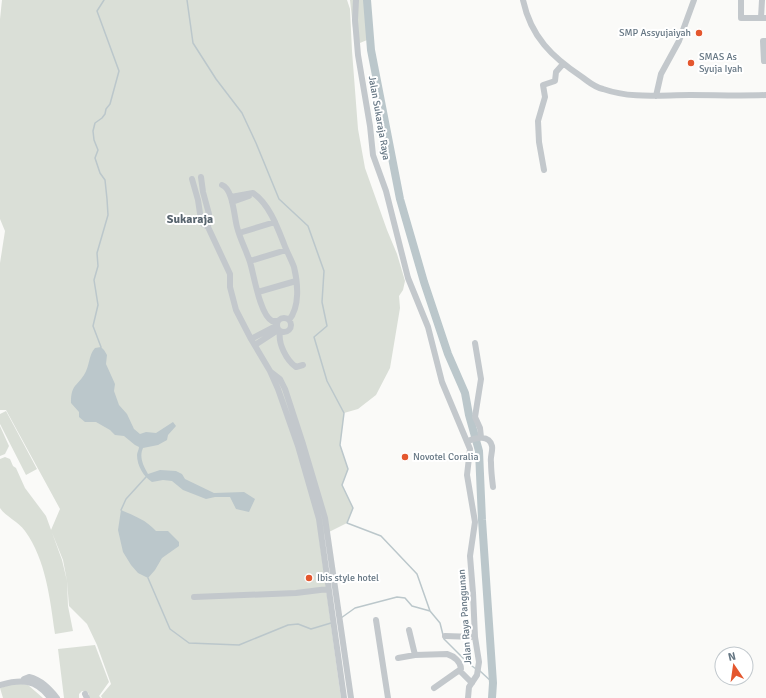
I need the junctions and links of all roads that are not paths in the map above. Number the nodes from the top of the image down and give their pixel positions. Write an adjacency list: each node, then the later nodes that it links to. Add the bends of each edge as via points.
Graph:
1 (356, 0): 31 (street, Jalan Sukaraja Raya, via 358,55 374,155 410,284 428,327 445,392)
2 (523, 0): 9 (street, via 535,32 546,48)
3 (694, 0): 11 (street, via 679,41 661,74)
4 (741, 0): 6 (street, via 741,18)
5 (762, 0): 6 (street)
6 (763, 18)
7 (766, 41): 8 (street, via 763,41)
8 (766, 61)
9 (563, 64): 11 (street, via 592,86 624,94); 12 (street, via 556,72 556,80 543,85 545,97 539,113 538,127)
10 (766, 95): 11 (street)
11 (656, 96)
12 (544, 170)
13 (201, 177): 18 (street, via 209,214)
14 (192, 179): 18 (street, via 201,220)
15 (222, 185): 16 (street, via 225,186)
16 (231, 200): 17 (street, via 253,193 261,199); 19 (street)
17 (275, 222): 19 (street); 20 (street)
18 (208, 227): 26 (street, via 230,274 233,300)
19 (239, 233): 21 (street)
20 (286, 250): 21 (street); 22 (street, via 294,267)
21 (250, 261): 23 (street)
22 (296, 281): 23 (street); 24 (street, via 295,309)
23 (258, 292): 25 (street, via 267,317)
24 (289, 320): 25 (street, via 283,318); 25 (street, via 291,328 286,332)
25 (278, 327): 26 (street); 28 (street); 29 (street, via 281,345 289,360 296,367)
26 (251, 339): 28 (street)
27 (475, 343): 30 (street, via 481,379 475,417 480,428)
28 (254, 345): 33 (street, via 270,371)
29 (302, 365)
30 (480, 437): 31 (street); 32 (street, via 492,446 490,462)
31 (470, 440): 43 (street, Jalan Raya Panggunan, via 467,475 475,522 470,556)
32 (493, 487)
33 (322, 518): 34 (street); 35 (street)
34 (332, 567): 35 (street); 38 (street)
35 (326, 568): 36 (street)
36 (328, 589): 37 (street, via 281,594); 38 (street)
37 (194, 597)
38 (335, 615): 40 (street)
39 (376, 620): 55 (street)
40 (336, 626): 53 (street); 54 (street)
41 (409, 630): 44 (street)
42 (445, 636): 43 (street)
43 (475, 637): 48 (street, Jalan Raya Panggunan, via 479,668)
44 (415, 655): 45 (street); 46 (street, via 452,655 460,664)
45 (398, 658)
46 (460, 671): 48 (street); 50 (street)
47 (21, 681): 49 (street); 51 (street, via 36,684); 52 (street, via 29,677 37,680)
48 (472, 683): 56 (street, Jalan Raya Panggunan)
49 (0, 685)
50 (434, 688)
51 (50, 698)
52 (57, 698)
53 (344, 698)
54 (351, 698)
55 (388, 698)
56 (468, 698)

